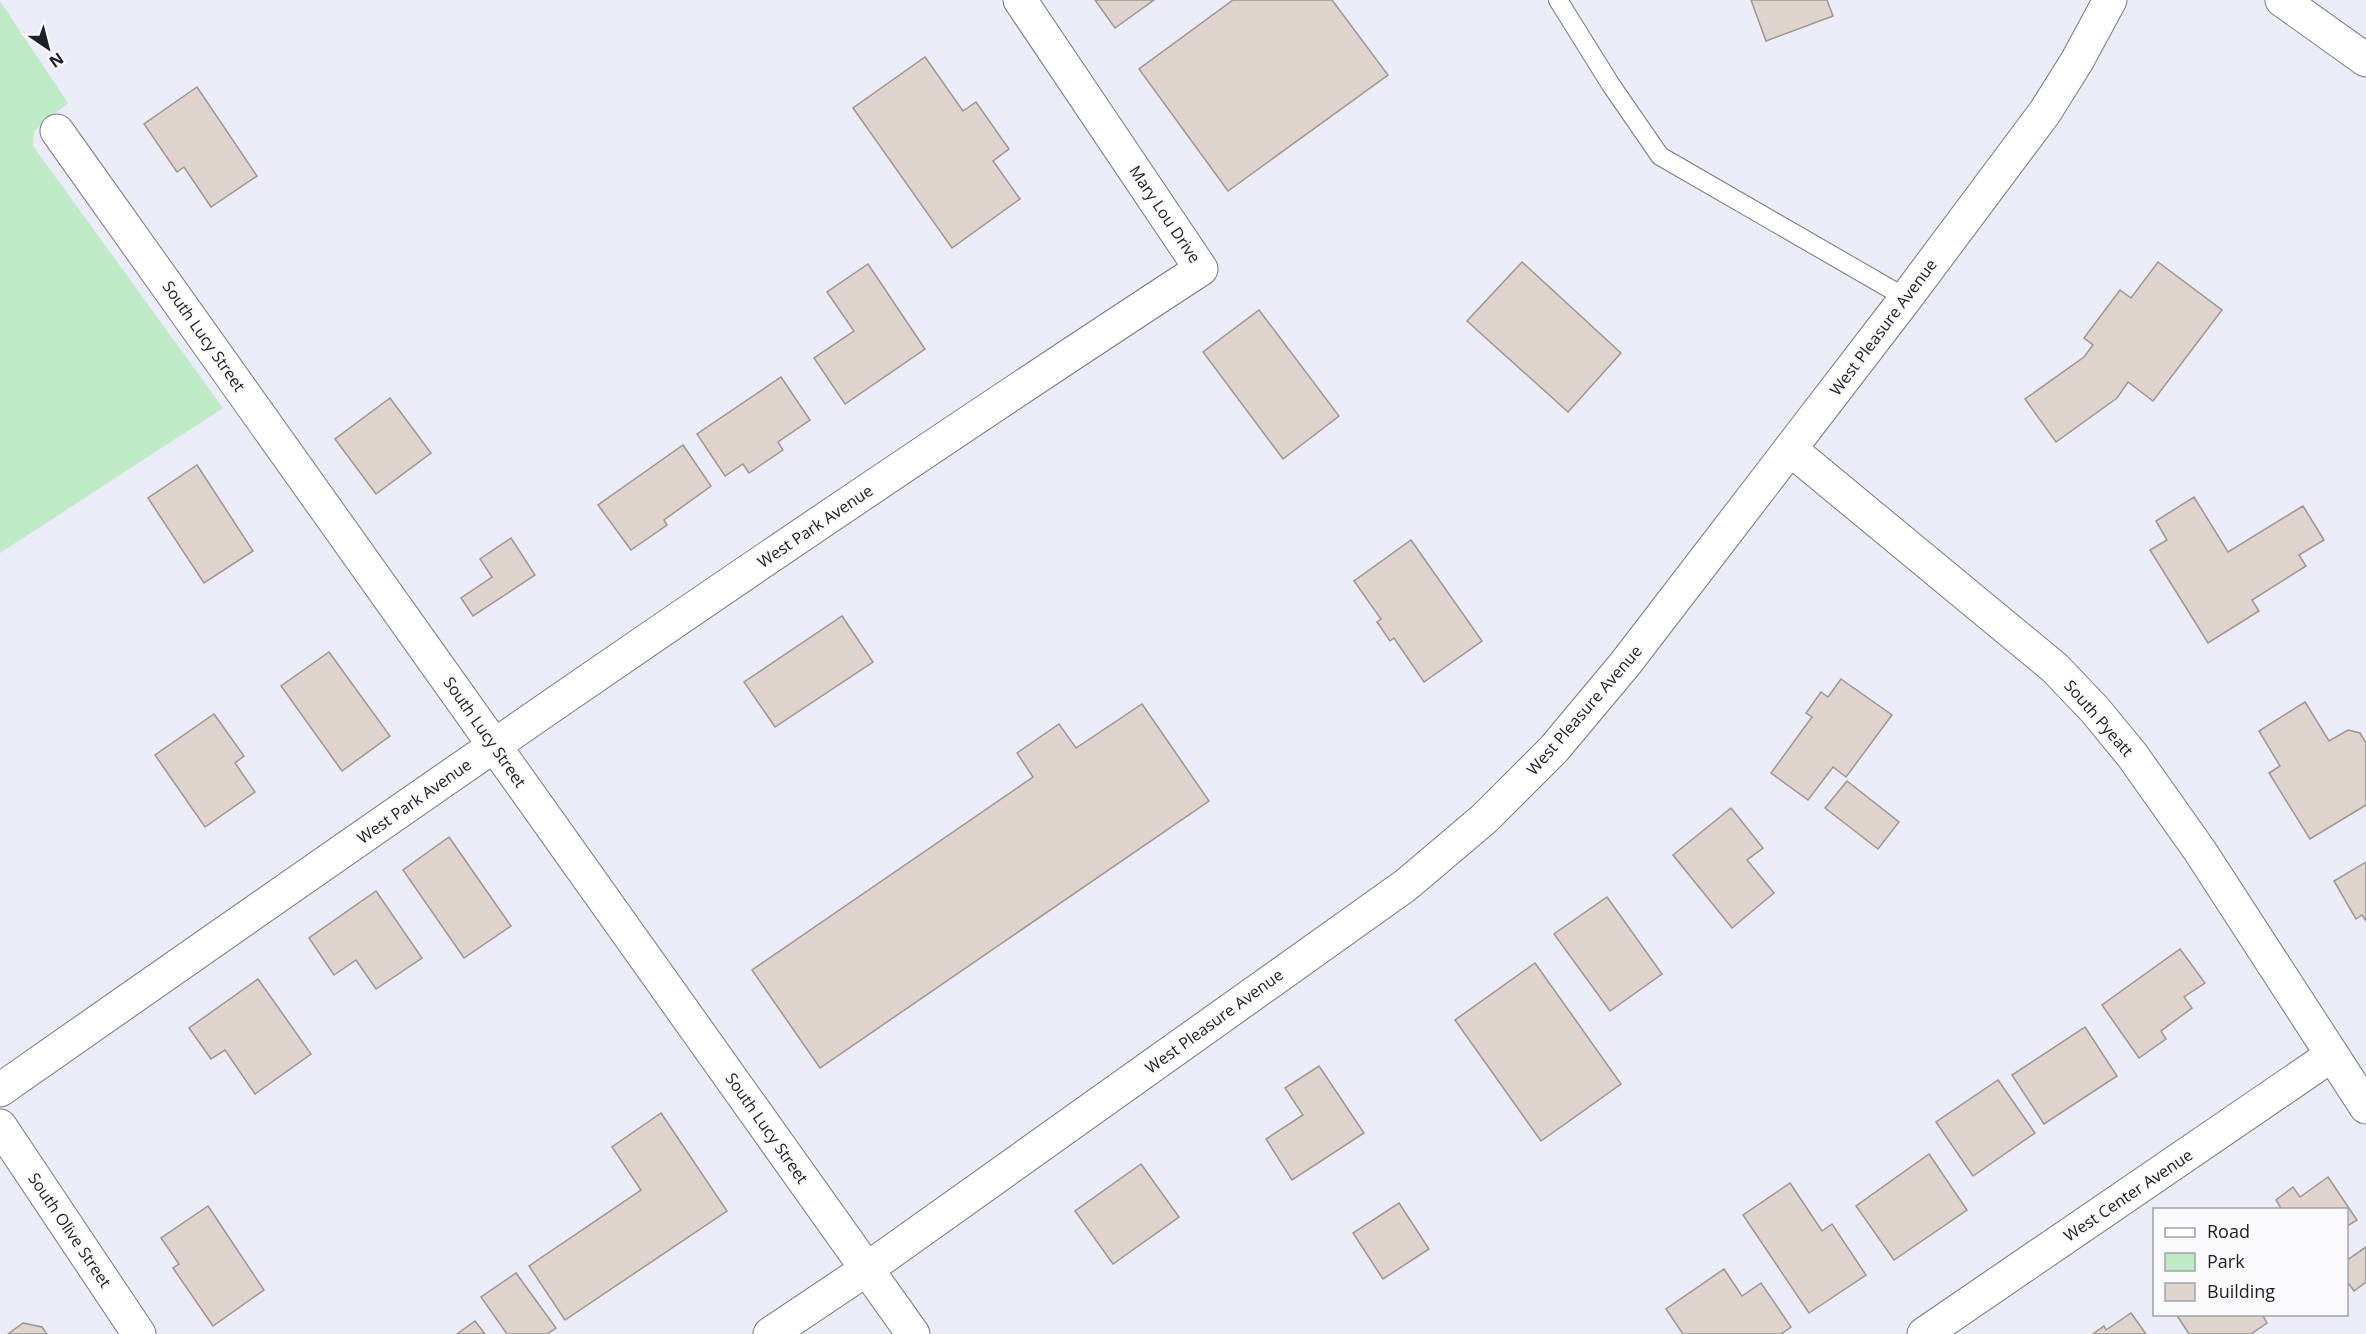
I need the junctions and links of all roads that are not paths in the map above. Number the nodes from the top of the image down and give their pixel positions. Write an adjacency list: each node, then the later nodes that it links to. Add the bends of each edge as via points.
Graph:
1 (1020, 0): 8 (street, Mary Lou Drive, via 1202,269)
2 (1558, 0): 7 (lane, via 1659,156)
3 (2110, 0): 7 (street, West Pleasure Avenue, via 2044,112)
4 (2282, 0): 5 (street)
5 (2366, 60)
6 (57, 131): 10 (street, South Lucy Street)
7 (1906, 298): 9 (street, West Pleasure Avenue)
8 (980, 414): 10 (street, West Park Avenue)
9 (1790, 449): 11 (street, South Pyeatt, via 2055,668 2095,710 2200,851); 15 (street, West Pleasure Avenue, via 1625,664 1554,749 1485,818 1406,885)
10 (494, 744): 12 (street, West Park Avenue); 15 (street, South Lucy Street)
11 (2332, 1055): 13 (street, South Pyeatt); 19 (street, West Center Avenue)
12 (0, 1090)
13 (2366, 1107)
14 (0, 1126): 16 (street, South Olive Street)
15 (867, 1269): 17 (street, West Pleasure Avenue); 18 (street, South Lucy Street)
16 (139, 1334)
17 (770, 1334)
18 (913, 1334)
19 (1924, 1334)

